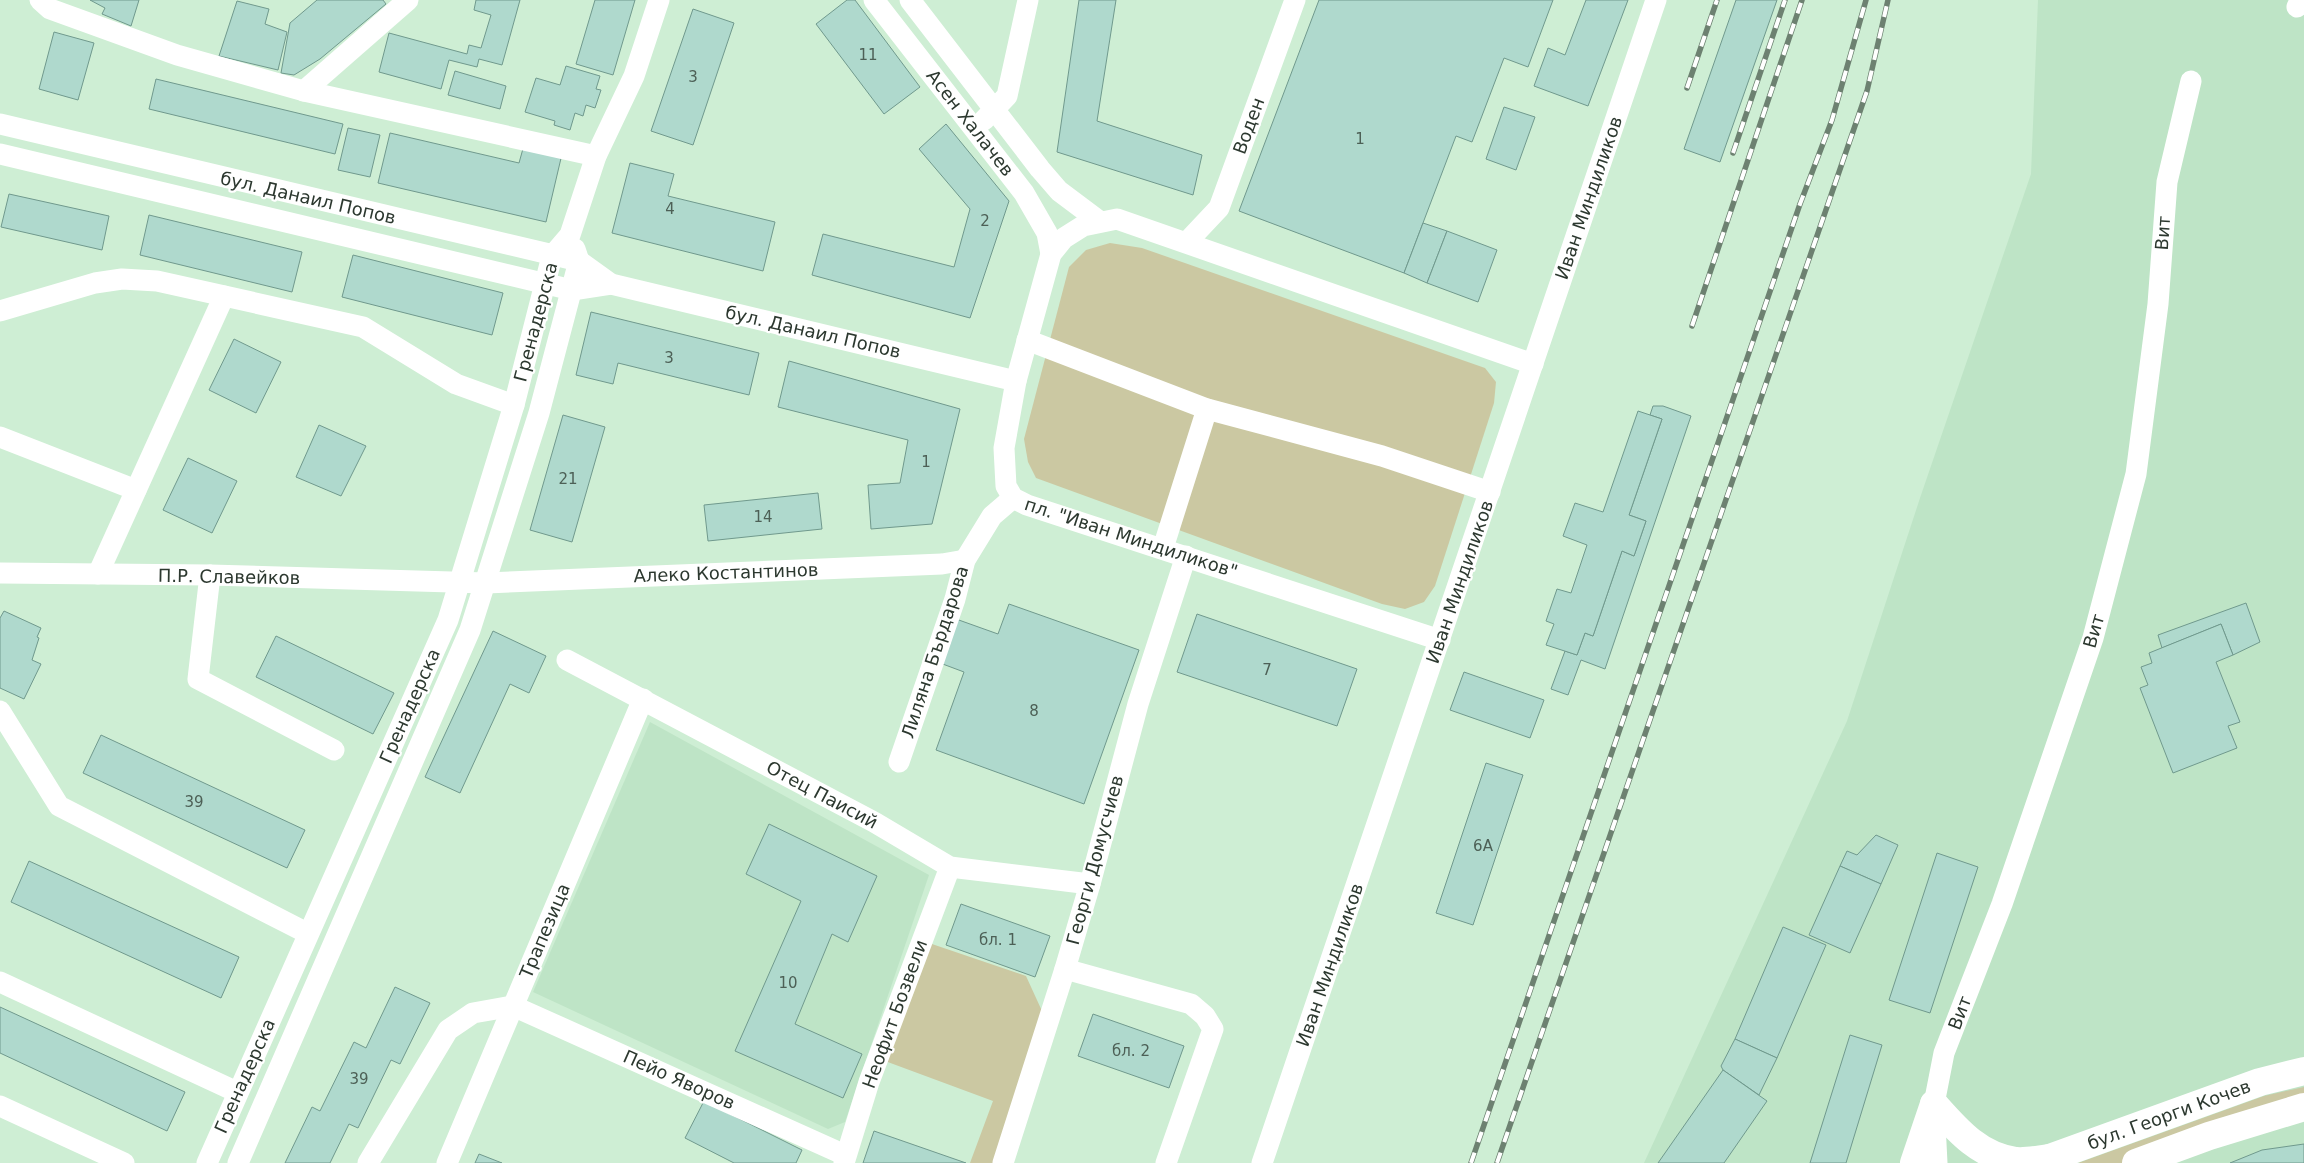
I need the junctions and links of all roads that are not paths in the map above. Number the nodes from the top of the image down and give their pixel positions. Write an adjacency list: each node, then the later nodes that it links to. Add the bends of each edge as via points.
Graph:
1 (40, 0): 10 (street, via 50,10 177,55)
2 (408, 0): 10 (street)
3 (659, 0): 15 (street, Гренадерска, via 628,90)
4 (874, 0): 13 (street, Асен Халачев)
5 (910, 0): 11 (street, Асен Халачев)
6 (1028, 0): 11 (street, via 1007,96)
7 (1295, 0): 18 (street, Воден, via 1219,208)
8 (1656, 0): 28 (street, Иван Миндиликов)
9 (2191, 81): 58 (street, Вит, via 2167,182 2158,304 2136,474 2093,638 2002,904 1944,1053)
10 (304, 91): 15 (street)
11 (994, 111): 13 (street); 16 (street, Асен Халачев, via 1059,191)
12 (0, 124): 20 (street, бул. Данаил Попов)
13 (975, 128): 19 (street, Асен Халачев, via 1036,211 1047,233)
14 (0, 154): 22 (street, бул. Данаил Попов)
15 (596, 156): 17 (street, Гренадерска)
16 (1099, 221): 18 (street, пл. "Иван Миндиликов", via 1117,219); 19 (street, пл. "Иван Миндиликов", via 1064,238)
17 (570, 235): 20 (street, Гренадерска); 21 (street, Гренадерска)
18 (1187, 242): 28 (street, пл. "Иван Миндиликов")
19 (1051, 254): 27 (street, пл. "Иван Миндиликов")
20 (552, 256): 21 (street, бул. Данаил Попов); 22 (street, Гренадерска)
21 (579, 261): 23 (street, бул. Данаил Попов); 24 (street, Гренадерска)
22 (545, 283): 24 (street, бул. Данаил Попов); 30 (street, Гренадерска)
23 (611, 284): 24 (street, бул. Данаил Попов); 29 (street, бул. Данаил Попов)
24 (572, 290): 43 (street, Гренадерска, via 539,413)
25 (224, 296): 26 (street, via 157,281 122,280 96,283); 30 (street, via 363,327 456,384); 33 (street)
26 (0, 311)
27 (1027, 340): 29 (street, пл. "Иван Миндиликов"); 31 (street)
28 (1533, 364): 34 (street, Иван Миндиликов)
29 (1016, 381): 35 (street, пл. "Иван Миндиликов", via 1004,448 1006,486)
30 (514, 405): 42 (street, Гренадерска)
31 (1207, 409): 34 (street, via 1382,456); 36 (street)
32 (0, 437): 33 (street)
33 (136, 490): 40 (street)
34 (1490, 492): 44 (street, Иван Миндиликов)
35 (1013, 498): 36 (street, пл. "Иван Миндиликов"); 38 (street, Лиляна Бърдарова, via 992,516)
36 (1163, 548): 37 (street, пл. "Иван Миндиликов")
37 (1186, 556): 44 (street, пл. "Иван Миндиликов"); 51 (street, Георги Домусчиев, via 1138,704)
38 (965, 560): 43 (street, Алеко Костантинов); 49 (street, Лиляна Бърдарова, via 955,599)
39 (0, 573): 40 (street, П.Р. Славейков)
40 (98, 574): 41 (street, П.Р. Славейков)
41 (210, 575): 42 (street, П.Р. Славейков); 48 (street, via 198,679)
42 (458, 583): 43 (street, Алеко Костантинов); 52 (street, Гренадерска, via 448,620)
43 (486, 583): 65 (street, Гренадерска, via 452,676)
44 (1440, 640): 70 (street, Иван Миндиликов)
45 (567, 660): 46 (street, Отец Паисий)
46 (644, 699): 50 (street, Отец Паисий, via 874,822); 55 (street, Трапезица)
47 (2, 719): 52 (street, via 59,806)
48 (334, 750)
49 (899, 762)
50 (950, 867): 51 (street, Отец Паисий); 61 (street, Неофит Бозвели)
51 (1090, 884): 53 (street, Георги Домусчиев)
52 (307, 933): 57 (street, Гренадерска)
53 (1065, 969): 68 (street, Георги Домусчиев); 69 (street, via 1191,1004 1212,1029)
54 (0, 982): 57 (street)
55 (513, 1006): 61 (street, Пейо Яворов); 66 (street, via 473,1013 448,1030); 67 (street, Трапезица)
56 (2304, 1071): 62 (main road, бул. Георги Кочев, via 2260,1082)
57 (237, 1092): 64 (street, Гренадерска)
58 (1934, 1104): 62 (main road, бул. Георги Кочев, via 1973,1145 2017,1161); 71 (main road); 72 (street, Вит)
59 (0, 1106): 63 (street)
60 (2304, 1107): 73 (main road, бул. Георги Кочев, via 2209,1136)
61 (844, 1159)
62 (2044, 1160)
63 (124, 1163)
64 (206, 1163)
65 (238, 1163)
66 (368, 1163)
67 (447, 1163)
68 (1003, 1163)
69 (1166, 1163)
70 (1262, 1163)
71 (1914, 1163)
72 (1937, 1163)
73 (2136, 1163)

